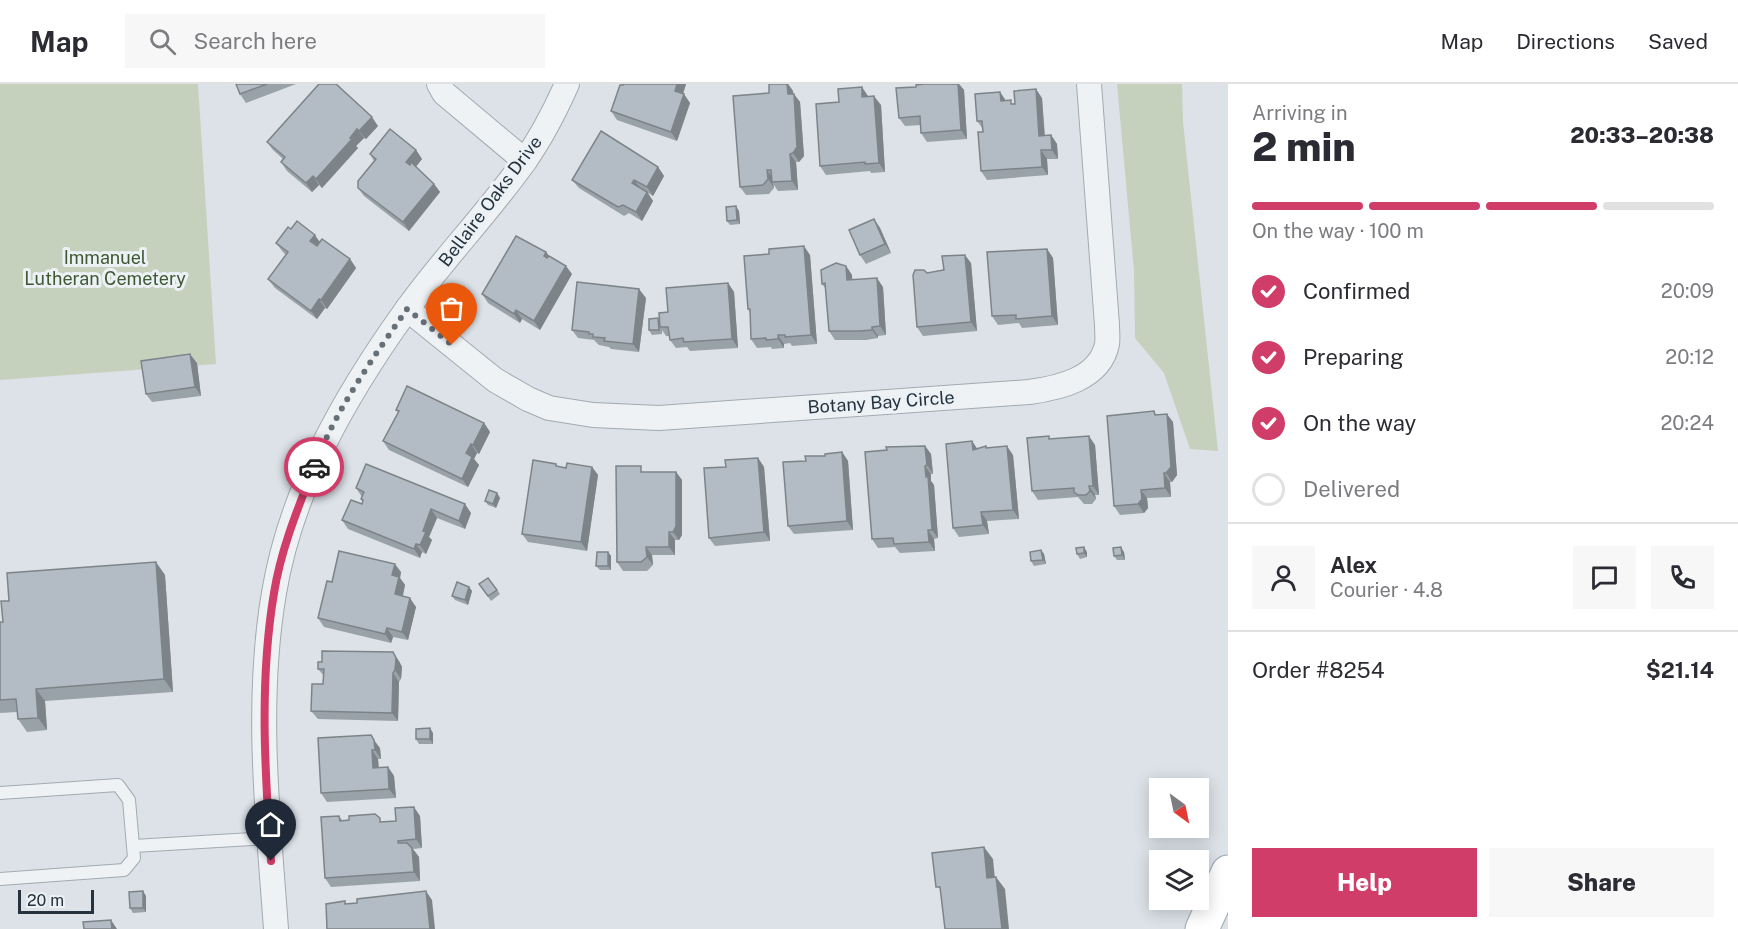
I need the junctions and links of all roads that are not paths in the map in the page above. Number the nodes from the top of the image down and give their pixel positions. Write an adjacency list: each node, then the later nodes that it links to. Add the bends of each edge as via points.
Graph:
1 (439, 84): 4 (street, via 444,93)
2 (567, 84): 4 (street, Bellaire Oaks Drive)
3 (1089, 84): 5 (street, Botany Bay Circle, via 1107,345 1092,370 1066,385 1029,392 659,418 593,415 549,408 528,399 495,380)
4 (525, 161): 5 (street, Bellaire Oaks Drive)
5 (407, 309): 7 (street, Bellaire Oaks Drive, via 337,417 317,459 292,524 274,590 264,680)
6 (0, 793): 8 (lane, via 118,785 129,800)
7 (269, 838): 8 (lane); 11 (street, Bellaire Oaks Drive)
8 (134, 846): 10 (lane, via 134,858 124,870)
9 (1228, 872): 12 (main road)
10 (0, 879)
11 (276, 929)
12 (1202, 929)

